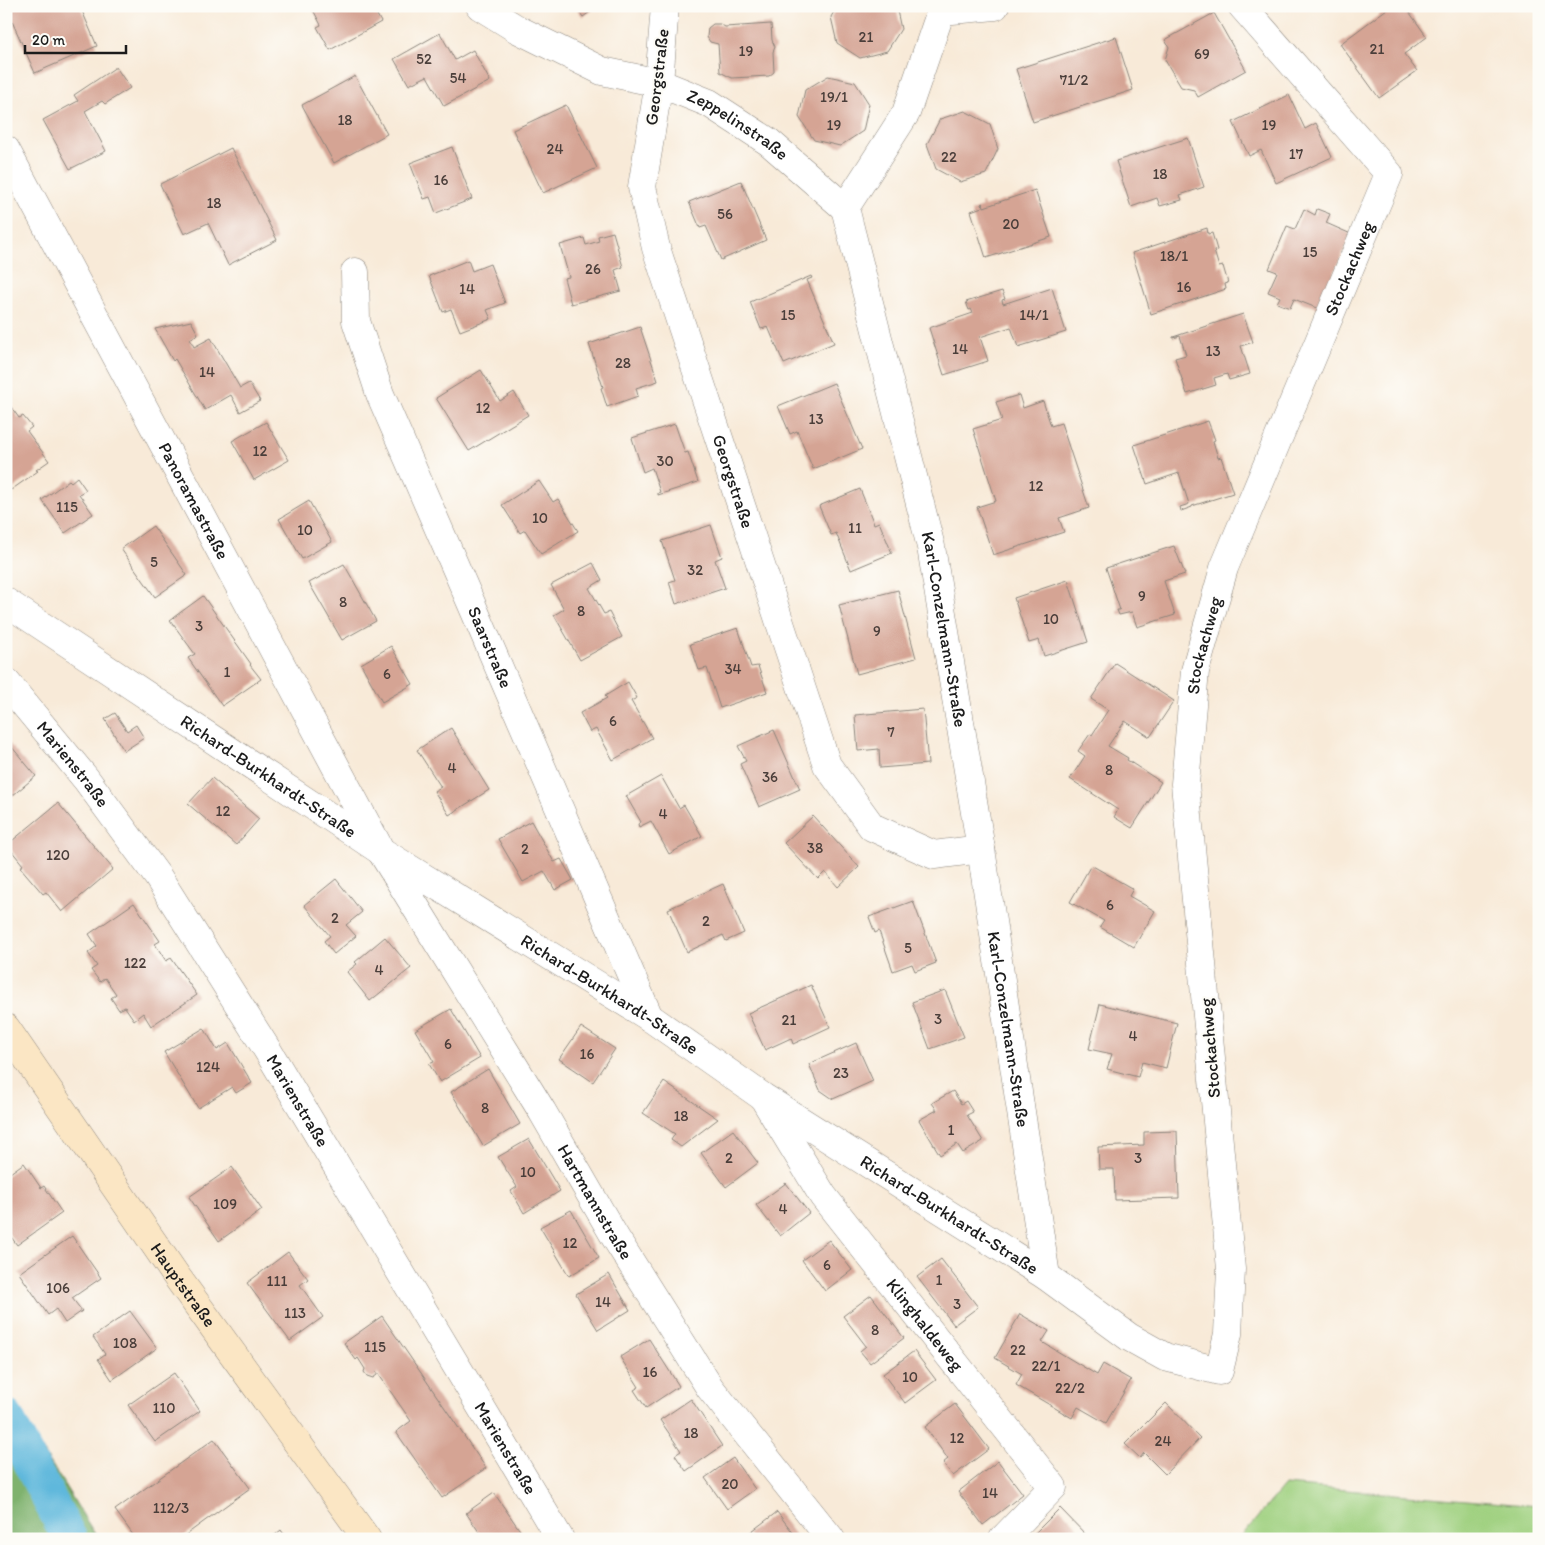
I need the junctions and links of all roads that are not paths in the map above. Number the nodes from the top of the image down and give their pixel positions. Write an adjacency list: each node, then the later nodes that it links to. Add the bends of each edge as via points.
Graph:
1 (480, 6): 6 (street, Zeppelinstraße, via 517,29 602,71)
2 (665, 6): 6 (street, Georgstraße)
3 (995, 6): 5 (street)
4 (1242, 6): 18 (street, Stockachweg, via 1389,174 1224,568 1195,671 1184,784 1231,1269 1228,1334)
5 (941, 8): 8 (street, via 906,114)
6 (659, 83): 8 (street, Zeppelinstraße, via 709,103 769,142); 12 (street, Georgstraße, via 642,186 656,248 827,765 872,827 934,855)
7 (6, 150): 13 (street, Panoramastraße)
8 (845, 208): 12 (street, Karl-Conzelmann-Straße, via 932,547)
9 (355, 272): 14 (street, Saarstraße, via 356,321 380,394)
10 (6, 602): 13 (street, Richard-Burkhardt-Straße)
11 (6, 682): 20 (street, Marienstraße, via 86,779 158,877 274,1059)
12 (981, 849): 17 (street, Karl-Conzelmann-Straße)
13 (381, 851): 14 (street, Richard-Burkhardt-Straße); 21 (street, Hartmannstraße, via 710,1388)
14 (649, 1017): 16 (street, Richard-Burkhardt-Straße)
15 (6, 1028): 19 (main road, Hauptstraße, via 177,1277)
16 (763, 1097): 17 (street, Richard-Burkhardt-Straße); 22 (street, Klinghaldeweg, via 823,1196 1053,1487)
17 (1046, 1276): 18 (street, Richard-Burkhardt-Straße, via 1129,1337 1165,1357)
18 (1219, 1371)
19 (367, 1539)
20 (560, 1539)
21 (831, 1539)
22 (1003, 1539)

